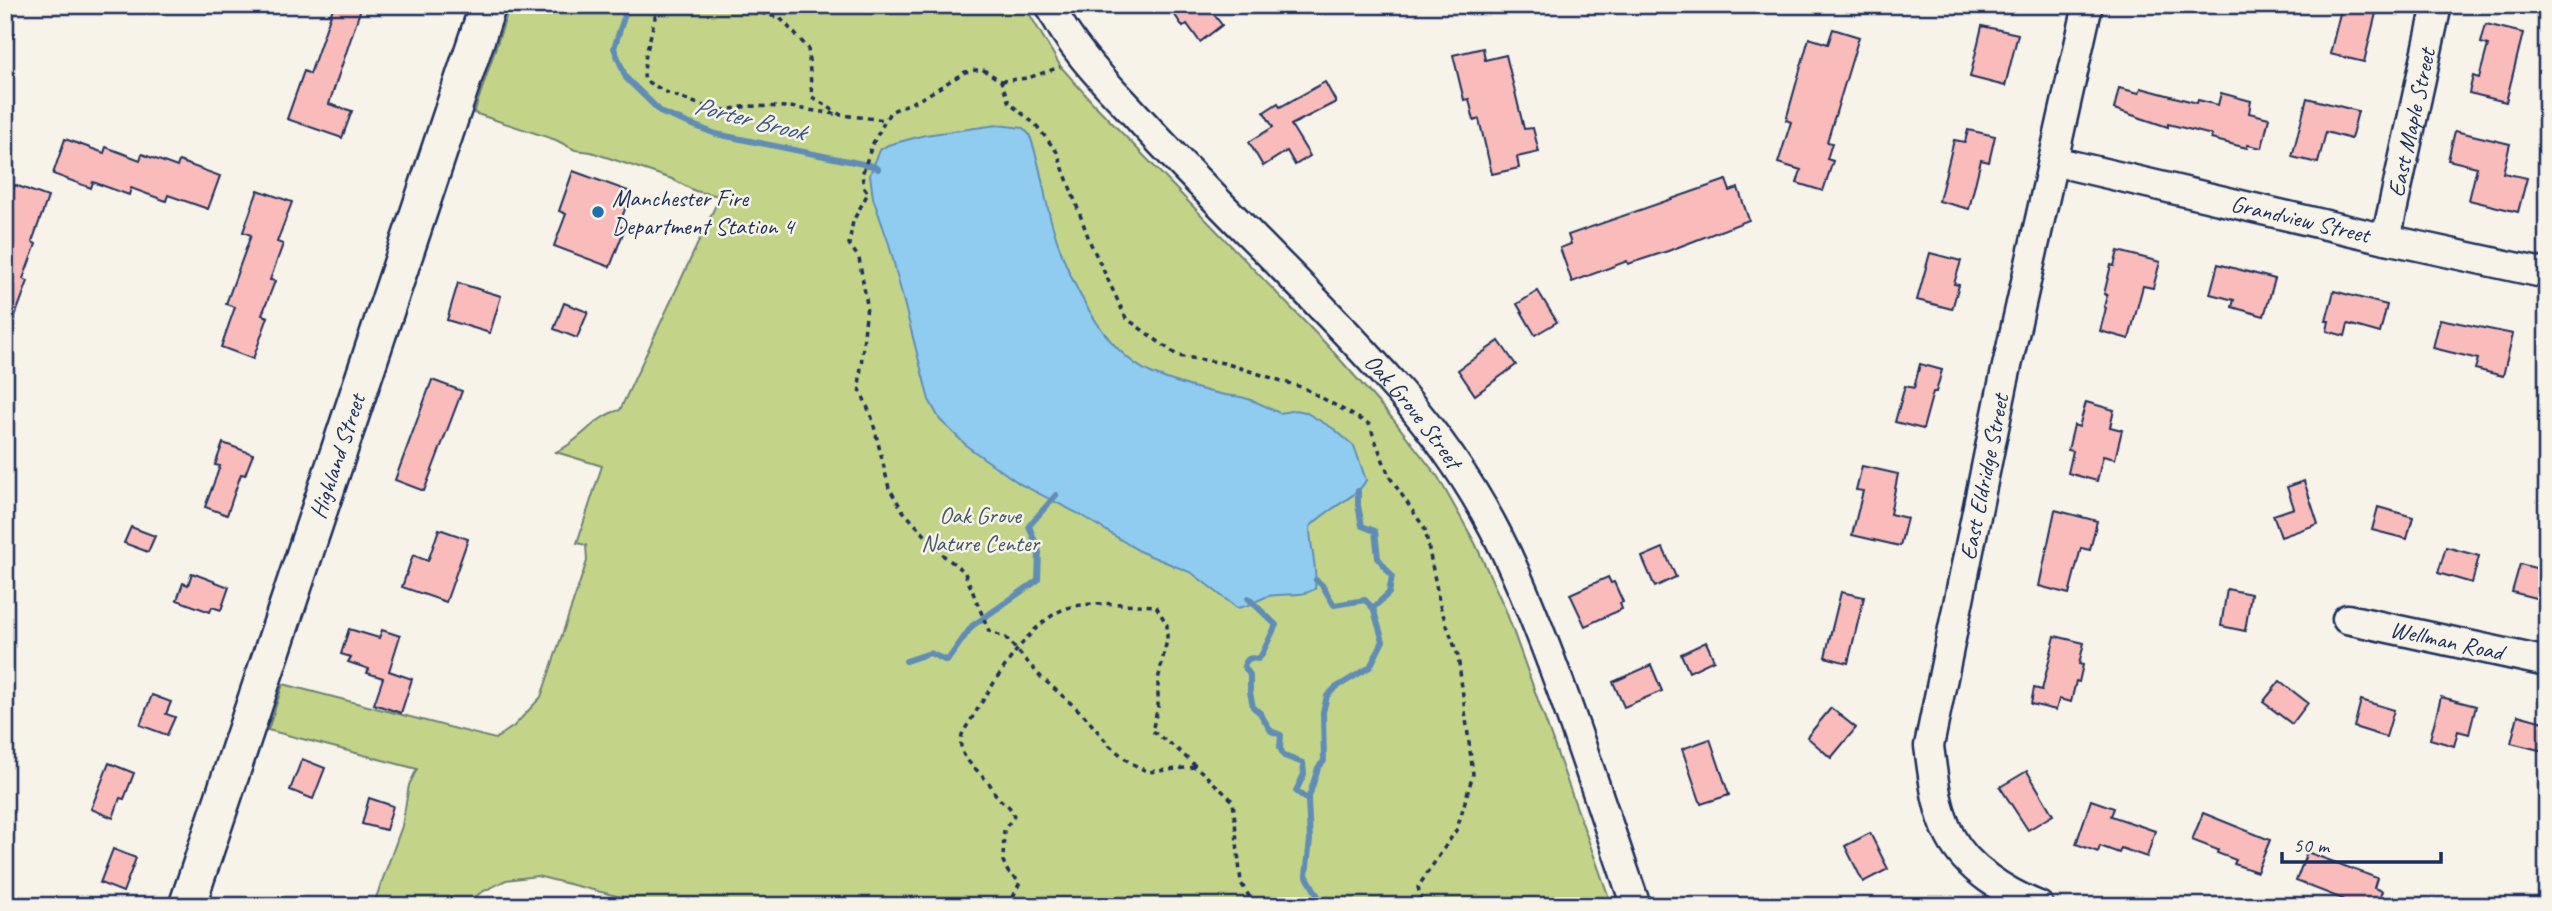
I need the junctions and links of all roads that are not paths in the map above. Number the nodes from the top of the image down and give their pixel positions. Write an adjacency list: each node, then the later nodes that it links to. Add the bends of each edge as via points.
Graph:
1 (488, 5): 10 (main road, Highland Street)
2 (1050, 5): 11 (street, Oak Grove Street, via 1085,56 1172,155 1345,332 1445,450 1514,569)
3 (2088, 5): 5 (street, East Eldridge Street)
4 (2437, 5): 6 (street, East Maple Street)
5 (2053, 160): 6 (street, Grandview Street); 12 (street, East Eldridge Street, via 1929,746 1937,797 1950,836 1967,859 1995,883)
6 (2386, 239): 7 (street, Grandview Street)
7 (2547, 274)
8 (2347, 619): 9 (street, Wellman Road)
9 (2547, 662)
10 (187, 906)
11 (1636, 906)
12 (2039, 906)

